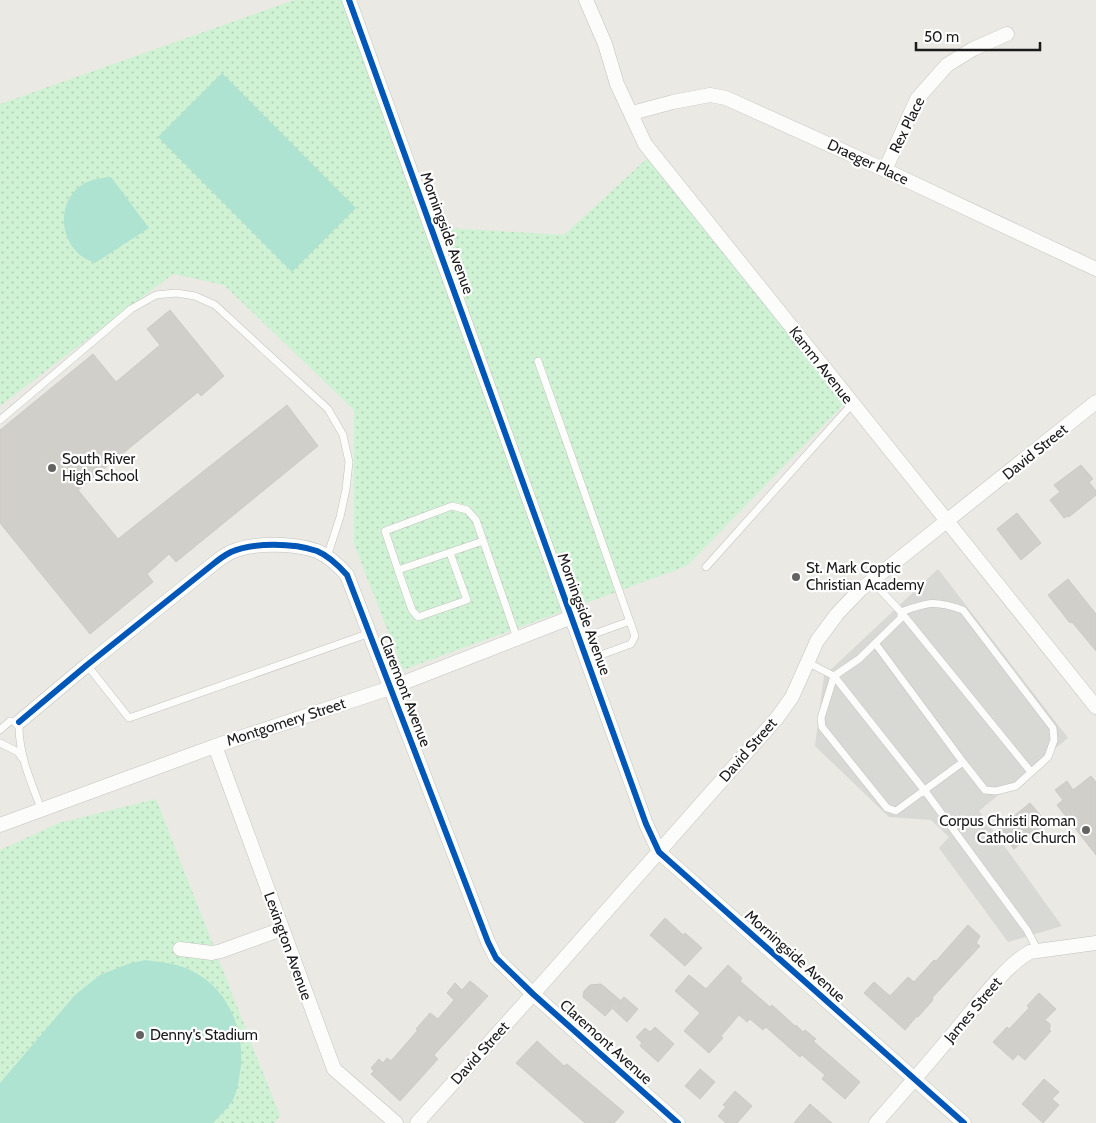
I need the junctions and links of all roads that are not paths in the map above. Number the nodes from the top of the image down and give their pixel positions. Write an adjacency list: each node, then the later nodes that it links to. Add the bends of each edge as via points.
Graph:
1 (349, 0): 19 (street, Morningside Avenue)
2 (586, 0): 4 (street, Kamm Avenue)
3 (1007, 34): 5 (street, Rex Place, via 947,65 917,99)
4 (632, 113): 5 (street, Draeger Place, via 710,95 726,98); 9 (street, Kamm Avenue, via 645,144)
5 (885, 170): 6 (street, Draeger Place)
6 (1096, 269)
7 (538, 361): 20 (lane)
8 (1096, 403): 11 (street, David Street)
9 (852, 404): 11 (street, Kamm Avenue); 15 (lane)
10 (0, 420): 14 (lane, via 130,309 156,296 176,293 195,296 215,306 328,409 343,435 349,462 346,489)
11 (948, 522): 17 (street, David Street); 30 (street, Kamm Avenue)
12 (483, 541): 13 (lane); 16 (lane, via 476,520 467,510 452,506 385,531); 22 (lane)
13 (450, 553): 16 (lane); 16 (lane, via 467,600 418,617 412,610)
14 (327, 557): 21 (street, Claremont Avenue, via 348,575); 27 (street, Claremont Avenue, via 317,551 275,544 232,552 212,564)
15 (706, 567)
16 (398, 570)
17 (872, 581): 18 (lane); 26 (street, David Street, via 837,614 817,641)
18 (901, 612): 24 (lane, via 901,618); 37 (lane); 37 (lane, via 925,603 944,603 962,610 1053,728 1054,740 1048,757)
19 (572, 617): 22 (street, Montgomery Street); 23 (street, Morningside Avenue)
20 (630, 621): 23 (lane); 25 (lane, via 635,636 632,644)
21 (370, 633): 27 (lane, via 129,718); 29 (street, Claremont Avenue)
22 (517, 638): 29 (street, Montgomery Street)
23 (580, 639): 25 (street, Morningside Avenue)
24 (875, 643): 28 (lane); 36 (lane)
25 (587, 660): 41 (street, Morningside Avenue)
26 (807, 662): 28 (lane); 41 (street, David Street, via 792,698 777,718)
27 (87, 665): 31 (street, Claremont Avenue)
28 (834, 676): 38 (lane); 38 (lane, via 821,718 822,727 828,735 887,808 896,811)
29 (390, 688): 34 (street, Montgomery Street); 46 (street, Claremont Avenue, via 488,942 496,958)
30 (1096, 707)
31 (14, 722): 32 (lane); 35 (lane)
32 (0, 730)
33 (0, 743): 35 (lane, via 18,752)
34 (215, 746): 39 (street, Montgomery Street); 42 (street, Lexington Avenue)
35 (24, 760): 39 (lane)
36 (963, 762): 37 (lane, via 985,790 1016,786); 38 (lane)
37 (1031, 772)
38 (925, 791): 45 (lane, via 1027,930)
39 (42, 811): 40 (street, Montgomery Street)
40 (0, 826)
41 (659, 852): 46 (street, David Street); 47 (street, Morningside Avenue)
42 (282, 929): 44 (street, via 221,952); 48 (street, Lexington Avenue, via 334,1068)
43 (1096, 943): 45 (street, James Street)
44 (180, 950)
45 (1038, 951): 47 (street, James Street, via 1021,957)
46 (533, 994): 49 (street, David Street); 50 (street, Claremont Avenue)
47 (915, 1079): 51 (street, James Street); 52 (street, Morningside Avenue)
48 (396, 1123)
49 (417, 1123)
50 (678, 1123)
51 (876, 1123)
52 (964, 1123)

